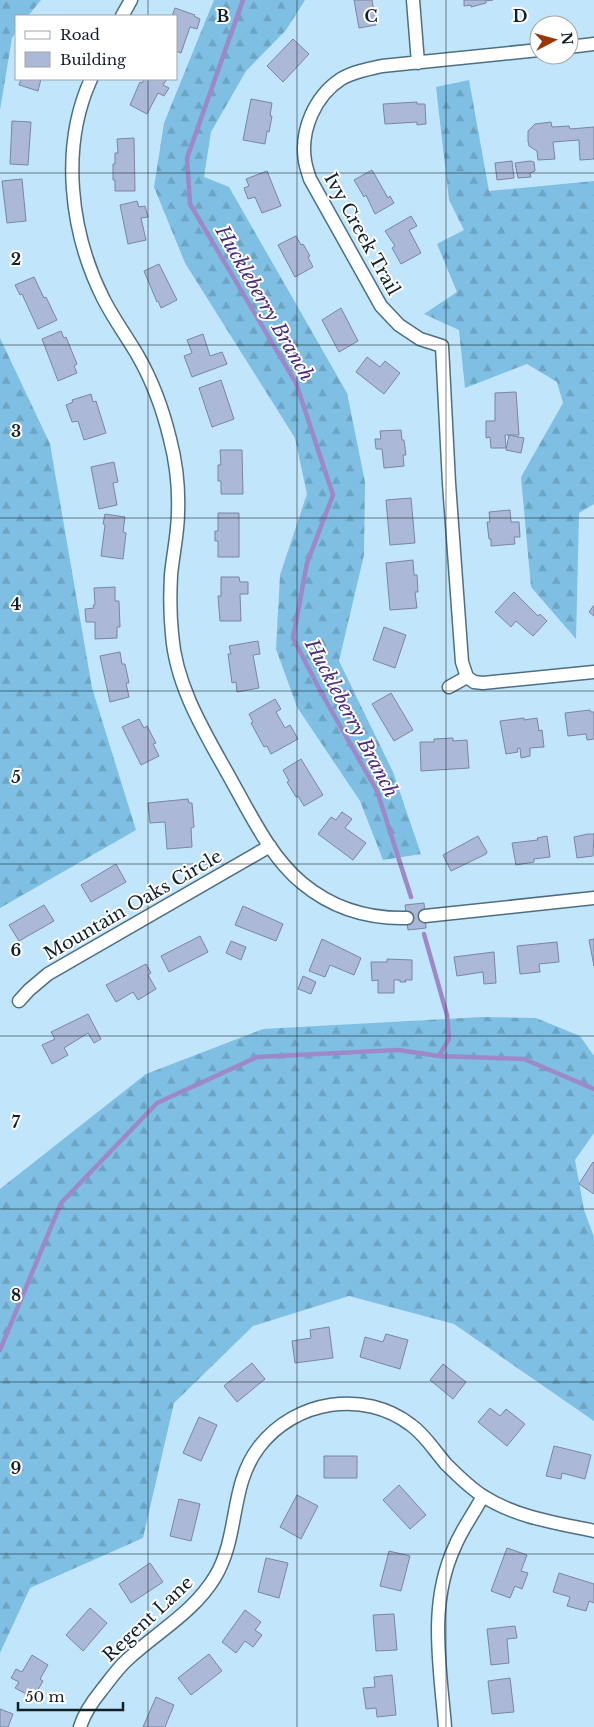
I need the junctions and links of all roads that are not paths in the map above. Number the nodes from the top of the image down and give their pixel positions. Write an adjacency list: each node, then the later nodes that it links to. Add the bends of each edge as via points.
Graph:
1 (131, 0): 3 (street)
2 (414, 0): 7 (street)
3 (123, 15)
4 (594, 44): 5 (street)
5 (579, 46)
6 (529, 51): 7 (street)
7 (418, 63): 10 (street, Ivy Creek Trail, via 363,70 341,79 326,92 307,126 305,161 310,179 381,306 399,325 420,339 442,346 462,662)
8 (91, 80): 12 (street, via 78,118 73,150 76,214 91,274 150,378 172,448 178,511 171,575 172,637 179,671 189,702)
9 (594, 672): 10 (street, via 483,683)
10 (467, 677): 11 (street)
11 (449, 687)
12 (270, 846): 15 (street, via 282,865 331,903 370,916); 16 (street, Mountain Oaks Circle, via 48,974)
13 (594, 898): 14 (street)
14 (425, 916)
15 (406, 918)
16 (19, 1002)
17 (483, 1496): 18 (street, Regent Lane, via 514,1511); 19 (street, Regent Lane, via 447,1464 424,1436 390,1413 373,1406 339,1403 305,1411 273,1431 248,1464 240,1483 228,1549 211,1583 186,1613 127,1660 95,1698); 20 (street, via 455,1545 438,1607)
18 (594, 1531)
19 (80, 1727)
20 (445, 1727)

